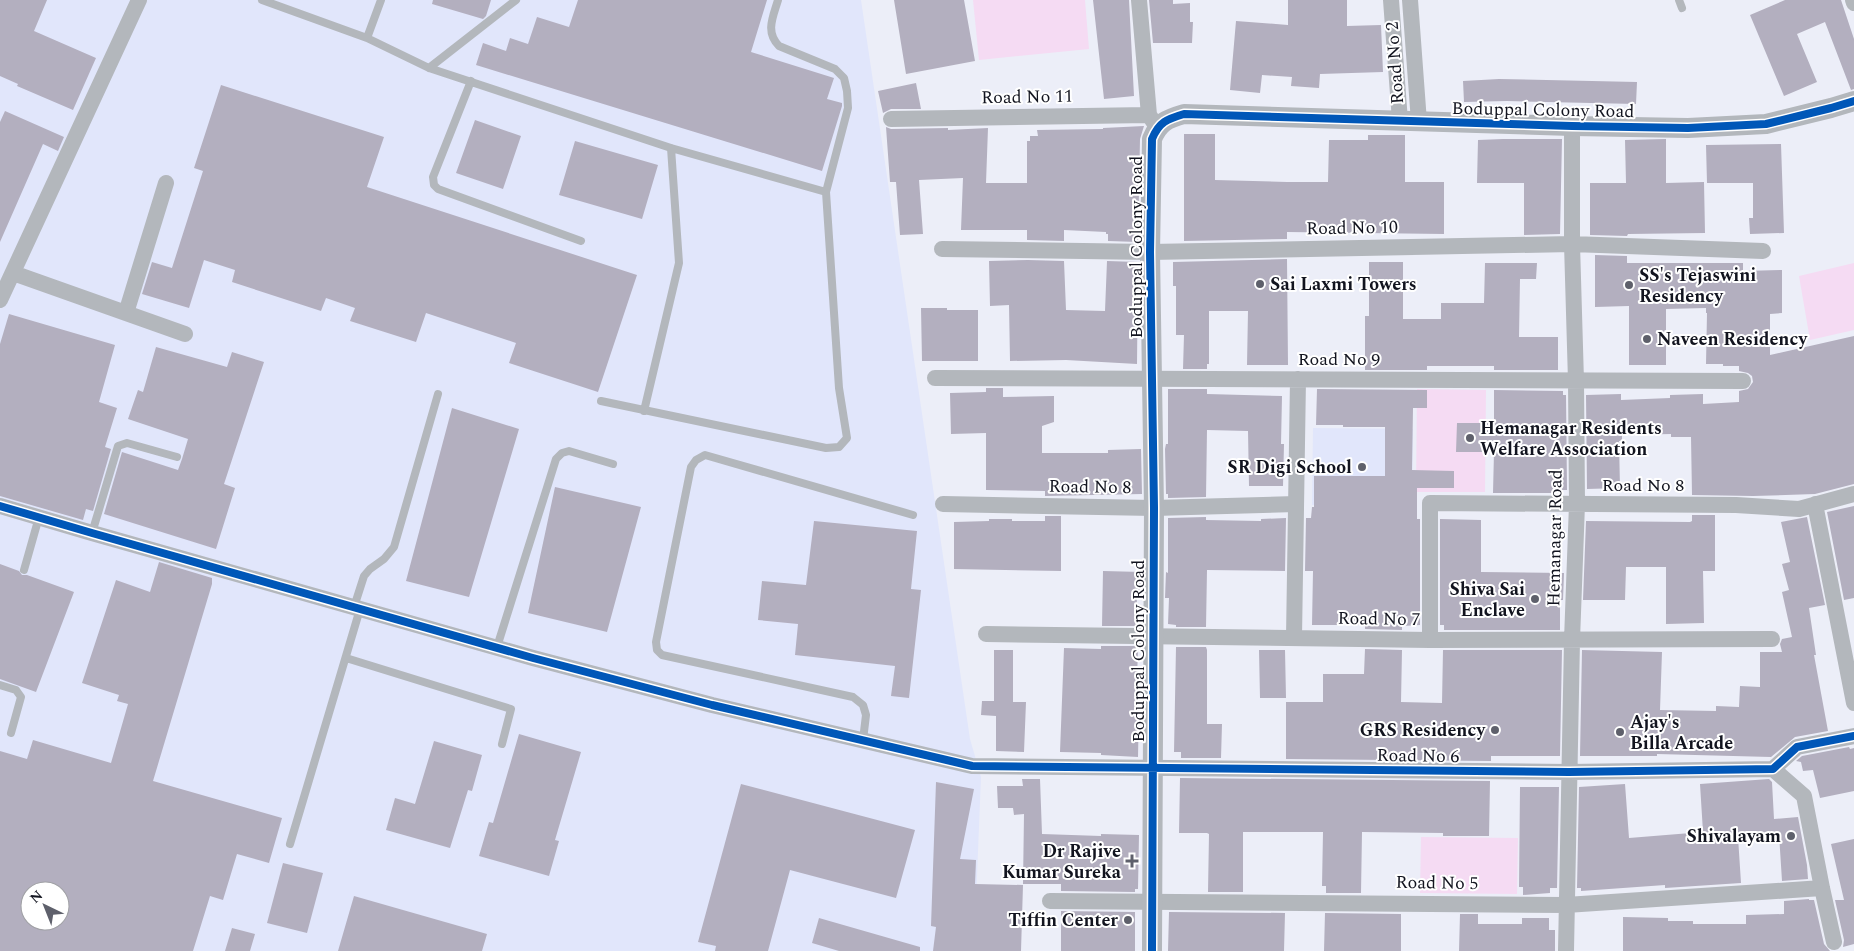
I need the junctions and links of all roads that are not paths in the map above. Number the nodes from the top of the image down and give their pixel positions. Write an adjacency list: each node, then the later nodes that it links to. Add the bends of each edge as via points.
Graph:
1 (139, 0): 25 (street)
2 (262, 0): 9 (lane)
3 (381, 0): 9 (lane)
4 (516, 0): 10 (lane)
5 (778, 0): 19 (lane, via 770,26 772,39 779,46 834,69 844,78 848,108)
6 (1139, 0): 14 (street)
7 (1391, 0): 15 (street)
8 (1410, 0): 15 (street, Road No 2)
9 (367, 38): 10 (lane)
10 (429, 68): 11 (lane)
11 (471, 81): 17 (lane); 20 (lane, via 433,177 434,185)
12 (1854, 100): 16 (street, Boduppal Colony Road, via 1766,124 1688,128)
13 (891, 119): 14 (street, Road No 11)
14 (1153, 121): 15 (street, Boduppal Colony Road, via 1184,114); 24 (street, Boduppal Colony Road)
15 (1410, 122): 16 (street, Boduppal Colony Road)
16 (1572, 126): 21 (street, Hemanagar Road)
17 (671, 148): 19 (lane); 36 (lane, via 679,263)
18 (166, 183): 27 (street)
19 (826, 192): 36 (lane, via 839,388 847,438 839,447 826,448)
20 (581, 241)
21 (1572, 244): 23 (street, Road No 10); 24 (street, Road No 10); 32 (street, Hemanagar Road)
22 (942, 249): 24 (street, Road No 10)
23 (1763, 251)
24 (1150, 252): 30 (street, Boduppal Colony Road)
25 (13, 274): 26 (street); 27 (street)
26 (0, 300)
27 (126, 314): 28 (street)
28 (185, 334)
29 (935, 378): 30 (street, Road No 9)
30 (1151, 378): 31 (street, Road No 9); 45 (street, Boduppal Colony Road)
31 (1298, 379): 32 (street, Road No 9); 41 (street)
32 (1576, 381): 33 (street, Road No 9); 42 (street, Hemanagar Road)
33 (1743, 381)
34 (438, 394): 50 (lane, via 394,547 364,576)
35 (601, 401): 36 (lane)
36 (644, 411)
37 (177, 458): 48 (lane, via 127,443 118,446)
38 (613, 464): 57 (lane, via 570,451 556,459)
39 (1854, 494): 43 (street, Road No 8)
40 (943, 504): 45 (street, Road No 8)
41 (1296, 504): 45 (street, Road No 8); 53 (street)
42 (1577, 504): 43 (street, Road No 8, via 1736,505 1799,509); 55 (street, Road No 8, via 1430,504); 56 (street, Hemanagar Road)
43 (1815, 504): 60 (street)
44 (0, 506): 47 (street, Road No 6)
45 (1154, 508): 52 (street, Boduppal Colony Road)
46 (913, 515): 63 (lane, via 705,455 691,467 657,650 662,655 853,697 863,705 866,715)
47 (38, 517): 48 (street, Road No 6); 49 (lane)
48 (92, 533): 50 (street, Road No 6)
49 (24, 570)
50 (357, 608): 57 (street, Road No 6); 58 (lane)
51 (986, 634): 52 (street, Road No 7)
52 (1153, 636): 53 (street, Road No 7); 65 (street, Boduppal Colony Road)
53 (1294, 638): 55 (street, Road No 7)
54 (1772, 639): 56 (street, Road No 7)
55 (1430, 640): 56 (street, Road No 7)
56 (1572, 640): 67 (street, Hemanagar Road)
57 (497, 647): 63 (street, Road No 6, via 712,705)
58 (346, 658): 64 (lane, via 511,709); 68 (lane)
59 (0, 685): 61 (lane, via 16,690 21,697)
60 (1854, 703)
61 (10, 733)
62 (1854, 736): 66 (street, via 1797,747)
63 (863, 740): 65 (street, Road No 6, via 972,766)
64 (502, 744)
65 (1153, 768): 67 (street, Road No 6); 70 (street, Boduppal Colony Road)
66 (1773, 769): 67 (street, Road No 6); 69 (street, via 1804,796)
67 (1569, 772): 72 (street, Hemanagar Road)
68 (290, 844)
69 (1822, 888): 72 (street, Road No 5); 73 (street)
70 (1154, 900): 71 (street, Road No 5); 72 (street, Road No 5); 74 (street, Boduppal Colony Road)
71 (1050, 901)
72 (1566, 905): 75 (street, Hemanagar Road)
73 (1834, 942)
74 (1152, 951)
75 (1566, 951)

